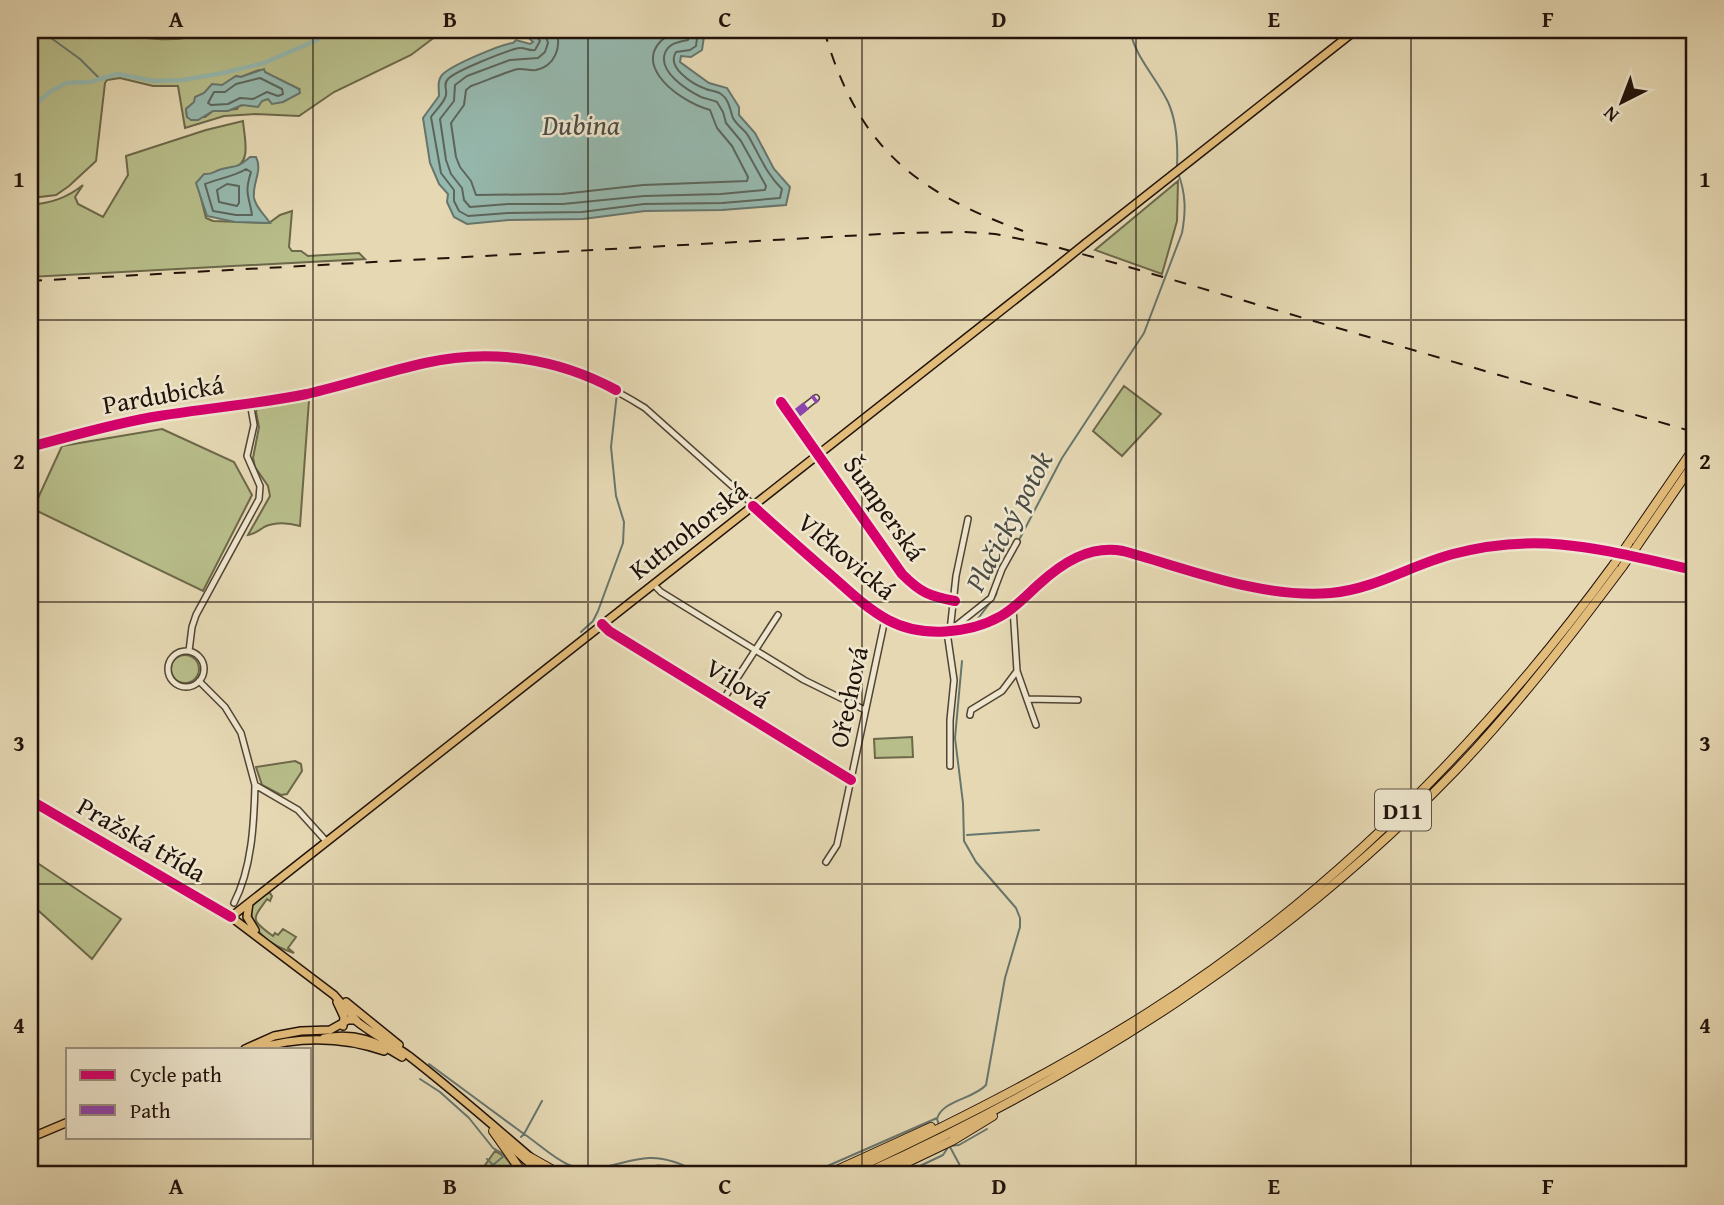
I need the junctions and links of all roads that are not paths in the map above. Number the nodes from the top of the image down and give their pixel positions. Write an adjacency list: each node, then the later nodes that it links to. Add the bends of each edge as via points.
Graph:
1 (1356, 30): 9 (main road, Kutnohorská, bridge)
2 (410, 367): 4 (street, Pardubická, via 306,394); 11 (street, Vlčkovická, via 455,358 518,358 565,368 645,408)
3 (816, 398): 6 (street)
4 (250, 402): 7 (street, Pardubická, via 146,418); 24 (street, via 254,425 247,456 260,486 259,499 196,615)
5 (781, 402): 6 (street, Šumperská)
6 (792, 417): 9 (street, Šumperská)
7 (30, 447)
8 (1694, 449): 14 (highway, D11)
9 (819, 453): 11 (main road, Kutnohorská); 18 (street, Šumperská, via 902,574 927,595)
10 (1694, 463): 14 (highway, D11)
11 (753, 506): 17 (main road, Kutnohorská); 21 (street, Vlčkovická)
12 (968, 519): 18 (street)
13 (1017, 541): 23 (street, via 990,598)
14 (1633, 545): 15 (highway, D11, bridge)
15 (1618, 565): 54 (highway, D11, via 1489,721 1405,808 1325,881 1163,1002); 54 (highway, D11, via 1573,634 1495,727 1367,856 1196,991 1049,1081)
16 (1694, 570): 19 (street, Vlčkovická, via 1582,545 1537,542 1450,554 1351,590 1286,593 1115,549 1086,553 1056,569)
17 (653, 584): 22 (main road, Kutnohorská); 25 (street)
18 (955, 601): 23 (street)
19 (1013, 608): 23 (street, Vlčkovická, via 999,617); 26 (street)
20 (778, 615): 25 (street)
21 (885, 619): 23 (street, Vlčkovická, via 912,628); 31 (street, Ořechová)
22 (602, 624): 29 (street, Vilová); 38 (main road, Kutnohorská)
23 (949, 631): 34 (street, via 954,680)
24 (189, 651): 27 (street, via 203,663); 27 (street, via 173,656 168,671 178,685 189,687)
25 (755, 651): 29 (street); 31 (street)
26 (1017, 671): 28 (street); 32 (street, via 1002,691 971,710)
27 (199, 681): 36 (street, via 225,707 240,733)
28 (1027, 699): 30 (street); 33 (street)
29 (723, 700): 35 (street, Vilová)
30 (1078, 700)
31 (865, 710): 35 (street, Ořechová)
32 (971, 715)
33 (1036, 725)
34 (950, 766)
35 (851, 780): 39 (street, Ořechová, via 837,845)
36 (255, 785): 38 (street, via 298,810); 41 (street, via 254,824)
37 (30, 800): 42 (street, Pražská třída)
38 (326, 841): 40 (main road, Kutnohorská)
39 (826, 862)
40 (253, 899): 42 (main road, Kutnohorská); 43 (main road, via 247,908 248,920)
41 (234, 903)
42 (231, 917): 43 (main road)
43 (268, 943): 44 (main road)
44 (327, 990): 45 (main road); 46 (main road, via 341,1008); 51 (main road, via 387,1035)
45 (358, 1022): 46 (main road, via 350,1019); 47 (main road, via 359,1032); 51 (main road)
46 (344, 1023): 47 (main road, via 344,1030); 49 (main road, via 330,1030 274,1036)
47 (351, 1035): 48 (main road); 51 (main road)
48 (324, 1038): 50 (main road); 51 (main road, via 373,1048)
49 (246, 1048)
50 (260, 1048)
51 (420, 1067): 53 (main road); 57 (main road)
52 (66, 1123): 56 (main road)
53 (493, 1131): 58 (highway); 59 (main road)
54 (947, 1131): 55 (highway); 55 (highway, D11)
55 (932, 1137): 64 (highway); 65 (highway, D11); 66 (highway, D11); 67 (highway, D11)
56 (30, 1138)
57 (530, 1157): 60 (main road); 61 (highway)
58 (524, 1175)
59 (543, 1175)
60 (551, 1175)
61 (562, 1175)
62 (626, 1175): 63 (highway, via 657,1169)
63 (689, 1175)
64 (826, 1175)
65 (842, 1175)
66 (862, 1175)
67 (881, 1175)

